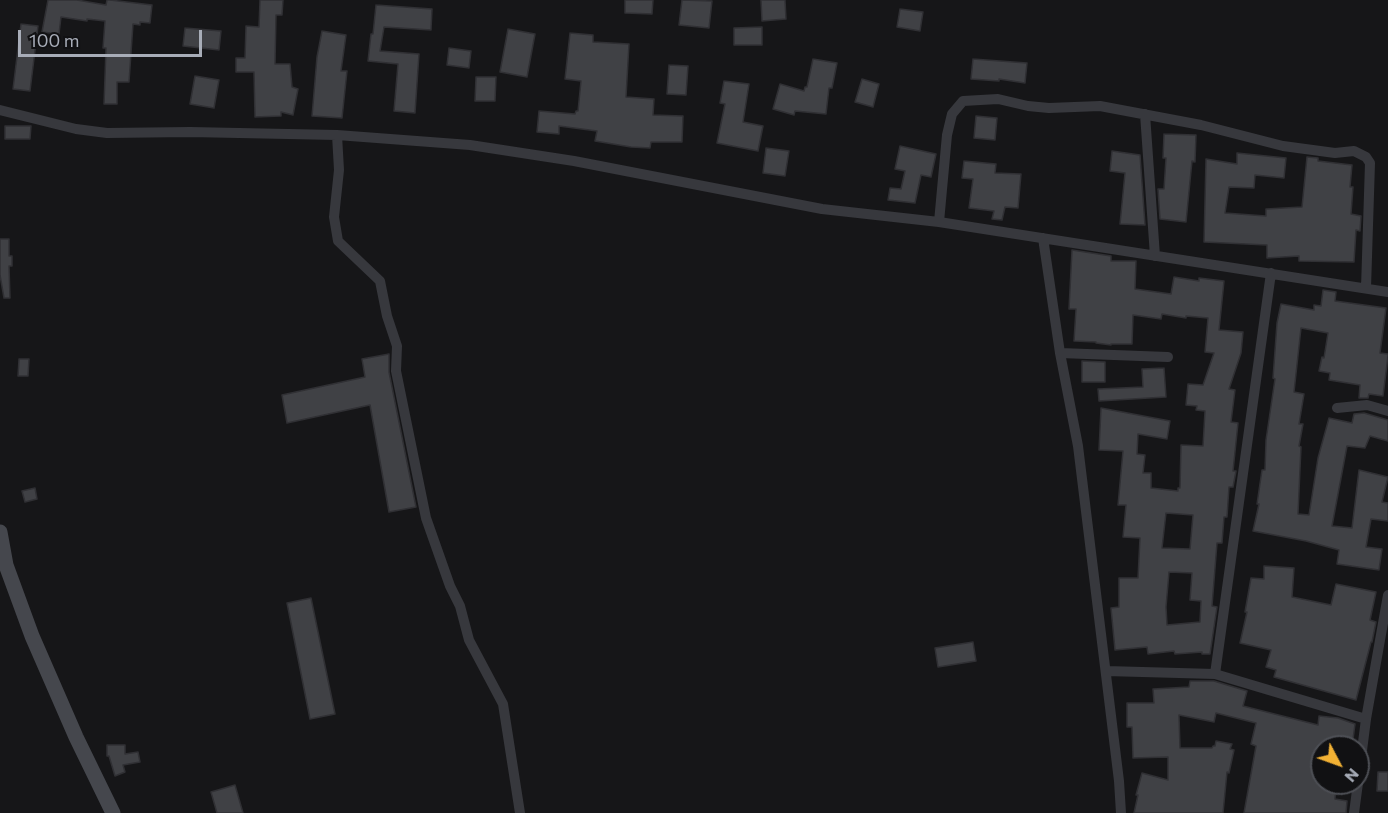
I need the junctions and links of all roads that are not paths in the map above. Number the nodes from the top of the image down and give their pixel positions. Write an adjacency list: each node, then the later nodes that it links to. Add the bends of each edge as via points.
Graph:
1 (0, 110): 3 (street, via 107,133)
2 (1145, 114): 4 (street, via 1100,106 1049,108 998,99 963,101 952,114 947,135); 6 (street); 8 (street, via 1283,146 1335,153 1354,151 1366,157 1371,163)
3 (337, 135): 4 (street, via 482,147 822,209); 22 (street, via 339,170 334,217 338,241 380,281 397,346 396,371 426,518 469,640 504,704)
4 (939, 222): 5 (street)
5 (1043, 238): 6 (street); 10 (street)
6 (1155, 256): 7 (street)
7 (1271, 273): 8 (street); 17 (street)
8 (1365, 288): 9 (street)
9 (1388, 291)
10 (1060, 353): 11 (street); 16 (street, via 1078,446)
11 (1168, 357)
12 (1337, 408): 13 (street, via 1367,405)
13 (1388, 411)
14 (0, 532): 21 (main road, via 6,565 32,636)
15 (1388, 595): 18 (street)
16 (1106, 671): 17 (street); 23 (street)
17 (1215, 674): 18 (street)
18 (1366, 719): 19 (street)
19 (1364, 735)
20 (1356, 795): 24 (street)
21 (112, 813)
22 (519, 813)
23 (1121, 813)
24 (1354, 813)

